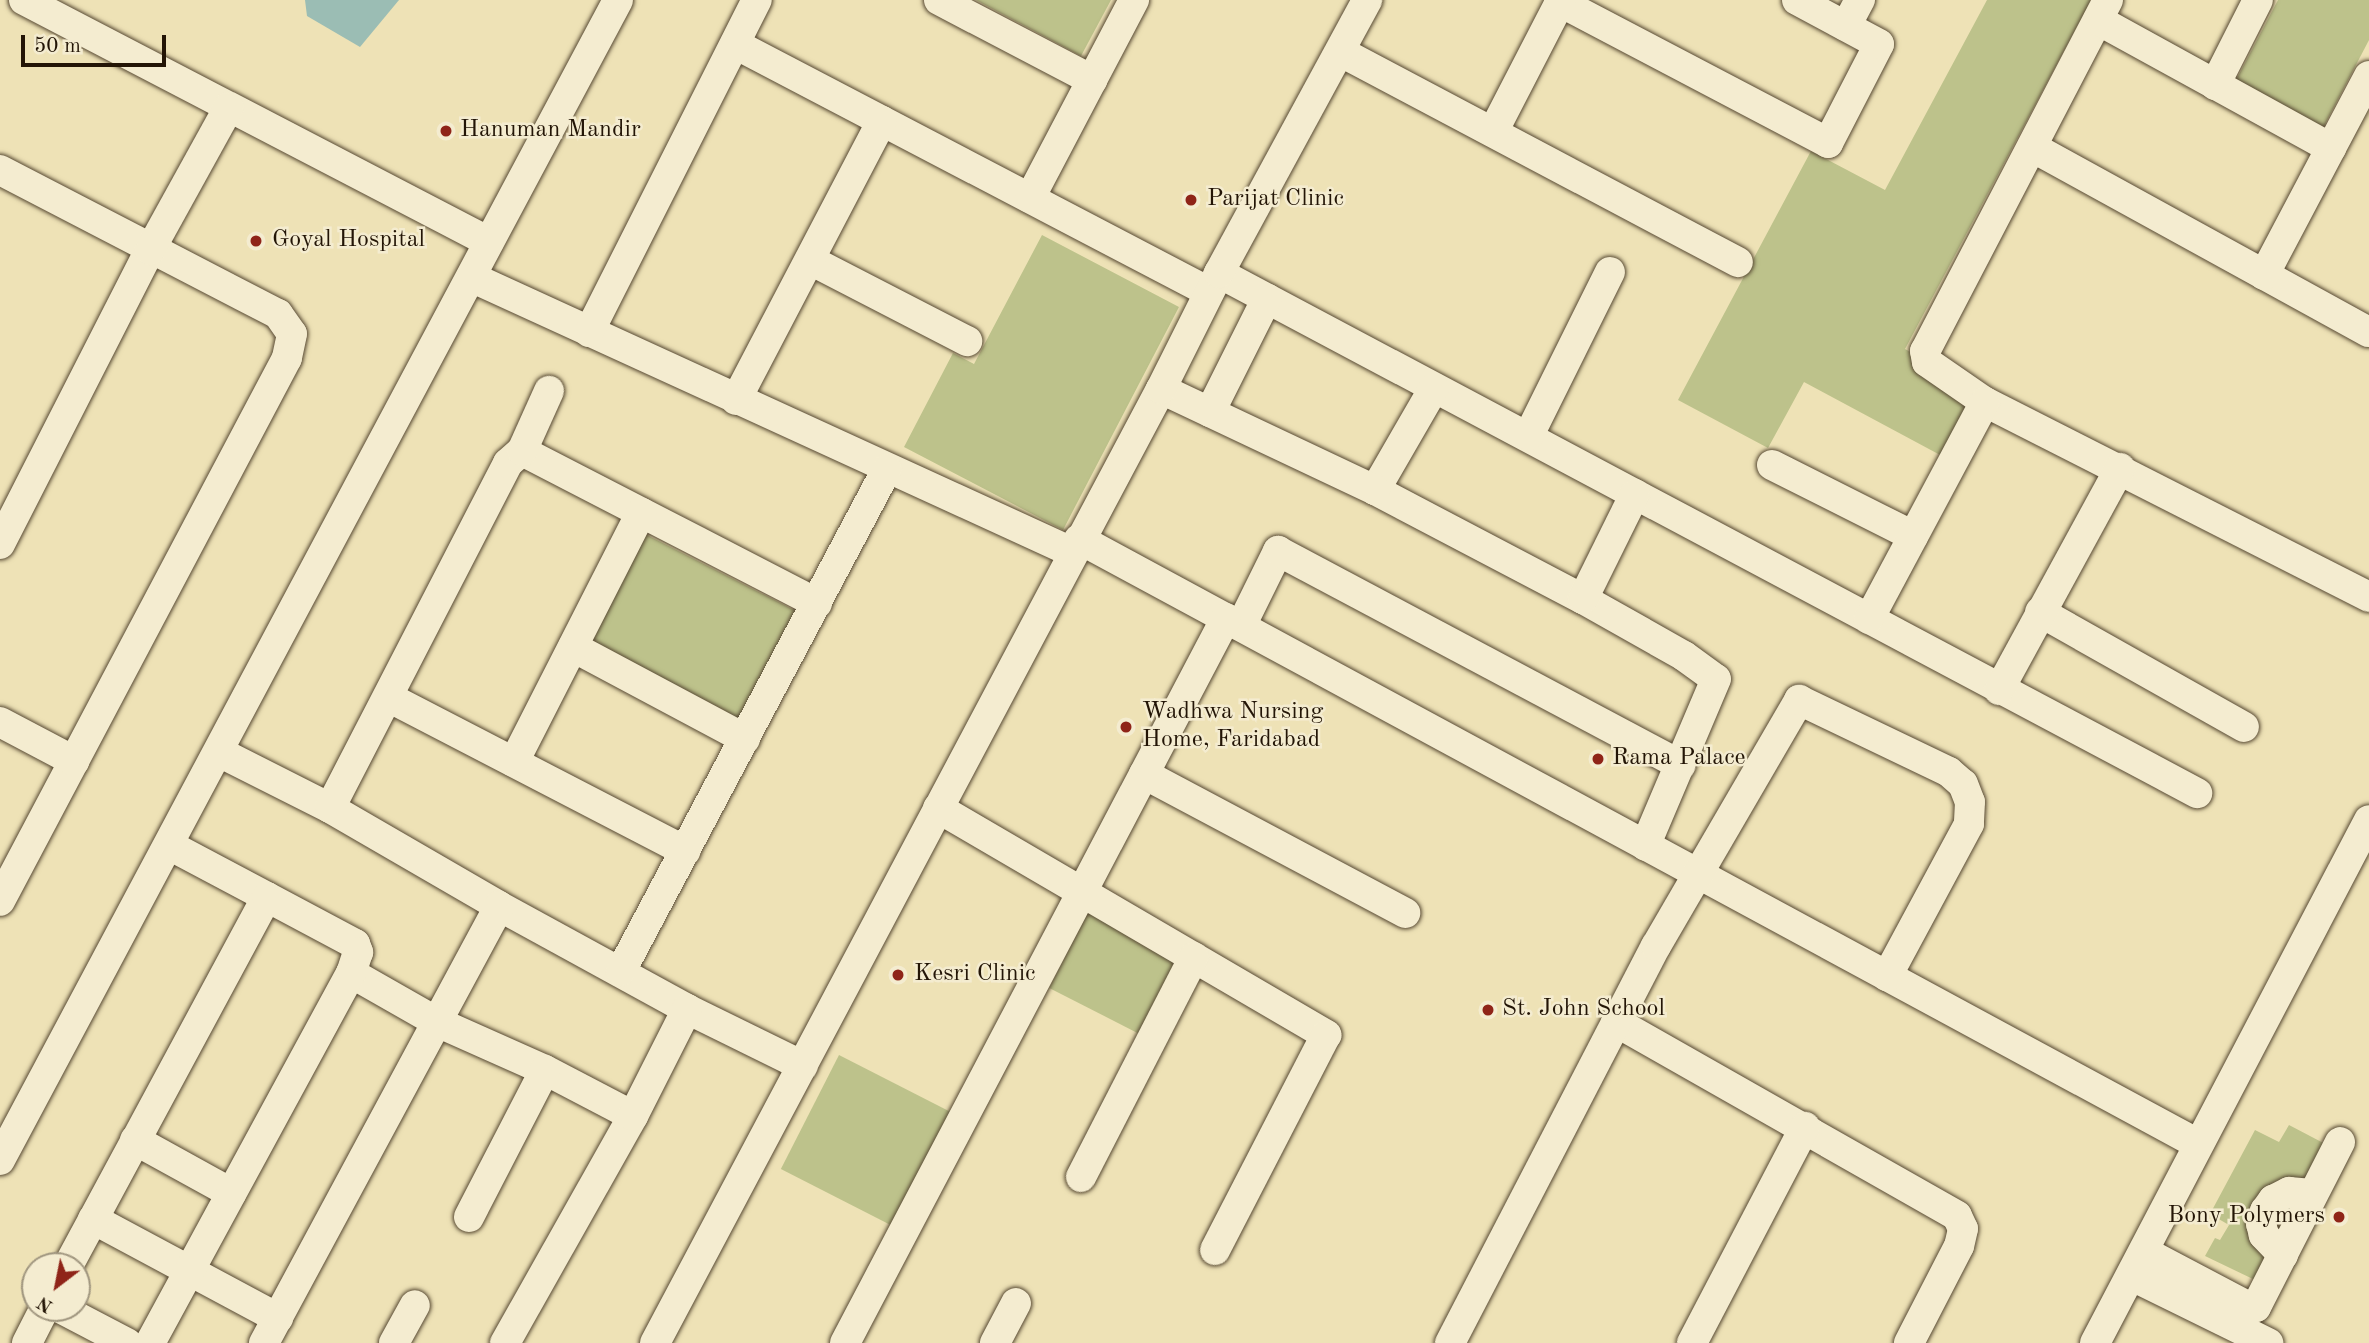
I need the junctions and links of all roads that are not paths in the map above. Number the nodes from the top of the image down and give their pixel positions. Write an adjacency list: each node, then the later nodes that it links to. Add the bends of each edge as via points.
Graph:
1 (24, 0): 18 (street)
2 (618, 0): 25 (street)
3 (757, 0): 13 (street)
4 (939, 0): 16 (street)
5 (1134, 0): 16 (street)
6 (1367, 0): 14 (street)
7 (1797, 0): 12 (street)
8 (1860, 0): 12 (street)
9 (2259, 0): 17 (street)
10 (1560, 1): 12 (street, via 1828,143 1879,44); 20 (street)
11 (2103, 10): 17 (street); 21 (street)
12 (1846, 26)
13 (735, 44): 19 (street); 34 (street)
14 (1340, 52): 20 (street); 32 (street)
15 (2369, 76): 22 (street)
16 (1092, 80): 24 (street)
17 (2215, 85): 22 (street)
18 (229, 107): 25 (street); 26 (street)
19 (882, 121): 24 (street); 27 (street)
20 (1493, 132): 28 (street)
21 (2032, 147): 30 (street); 41 (street, via 1924,352 1927,362)
22 (2331, 148): 30 (street)
23 (2, 177): 26 (street)
24 (1030, 198): 32 (street)
25 (489, 242): 31 (street)
26 (150, 250): 52 (street); 67 (street, via 278,314 292,334 292,346)
27 (810, 260): 36 (street); 40 (street)
28 (1738, 262)
29 (1610, 272): 43 (street)
30 (2264, 275): 35 (street)
31 (471, 277): 34 (street); 66 (street)
32 (1214, 283): 33 (street); 37 (street)
33 (1267, 298): 38 (street); 42 (street)
34 (589, 332): 40 (street)
35 (2369, 332)
36 (967, 341)
37 (1161, 388): 42 (street); 53 (street)
38 (1434, 388): 43 (street); 48 (street)
39 (549, 391): 44 (street)
40 (736, 400): 47 (street)
41 (1984, 402): 46 (street); 51 (street)
42 (1210, 412): 48 (street)
43 (1529, 435): 49 (street)
44 (522, 451): 50 (street); 62 (street, via 508,463)
45 (1772, 465): 51 (street)
46 (2120, 468): 54 (street); 57 (street)
47 (887, 469): 53 (street); 56 (street)
48 (1375, 489): 55 (street)
49 (1635, 494): 55 (street); 58 (street)
50 (641, 513): 56 (street); 60 (street)
51 (1913, 536): 58 (street)
52 (0, 544)
53 (1076, 545): 59 (street); 73 (street)
54 (2369, 597)
55 (1583, 599): 69 (street, via 1716,679)
56 (817, 603): 65 (street)
57 (2040, 612): 61 (street); 64 (street)
58 (1869, 619): 61 (street)
59 (1233, 622): 69 (street, via 1278,551); 70 (street); 76 (street)
60 (573, 647): 65 (street); 68 (street)
61 (1999, 690): 71 (street)
62 (388, 697): 68 (street); 72 (street)
63 (0, 722): 67 (street)
64 (2244, 727)
65 (745, 739): 77 (street)
66 (219, 752): 72 (street); 75 (street)
67 (74, 761): 81 (street)
68 (514, 762): 77 (street)
69 (1681, 765): 76 (street)
70 (1144, 774): 79 (street); 83 (street)
71 (2197, 793)
72 (330, 808): 82 (street)
73 (938, 808): 79 (street); 91 (street)
74 (2369, 820): 97 (street)
75 (169, 845): 80 (street); 98 (street)
76 (1646, 846): 78 (street)
77 (685, 851): 85 (street)
78 (1699, 875): 87 (street); 87 (street, via 1799,700 1949,772 1963,784 1970,802 1969,824); 90 (street)
79 (1083, 891): 84 (street); 118 (street)
80 (267, 897): 86 (street, via 355,944 358,953); 95 (street)
81 (0, 901)
82 (499, 906): 85 (street); 89 (street)
83 (1405, 913)
84 (1194, 957): 99 (street); 103 (street, via 1326,1035)
85 (621, 971): 88 (street)
86 (351, 973): 89 (street); 100 (street)
87 (1887, 976): 97 (street)
88 (687, 1009): 91 (street); 93 (street)
89 (437, 1022): 92 (street); 111 (street)
90 (1616, 1022): 94 (street); 120 (street)
91 (803, 1066): 117 (street)
92 (545, 1070): 93 (street); 101 (street)
93 (634, 1116): 116 (street)
94 (1805, 1127): 121 (street); 122 (street, via 1957,1216 1963,1229 1959,1246)
95 (135, 1140): 100 (street); 102 (street)
96 (2340, 1142): 105 (street, via 2254,1308)
97 (2198, 1144): 105 (street)
98 (0, 1160)
99 (1081, 1177)
100 (231, 1193): 106 (street)
101 (469, 1217)
102 (93, 1219): 104 (street); 106 (street)
103 (1215, 1250)
104 (75, 1252)
105 (2138, 1264): 123 (street); 124 (street)
106 (189, 1271): 111 (street); 114 (street)
107 (1016, 1303): 119 (street)
108 (415, 1305): 115 (street)
109 (38, 1322): 112 (street)
110 (87, 1322): 113 (street)
111 (271, 1330)
112 (27, 1343)
113 (127, 1343)
114 (150, 1343)
115 (394, 1343)
116 (505, 1343)
117 (655, 1343)
118 (845, 1343)
119 (995, 1343)
120 (1450, 1343)
121 (1692, 1343)
122 (1909, 1343)
123 (2095, 1343)
124 (2268, 1343)

